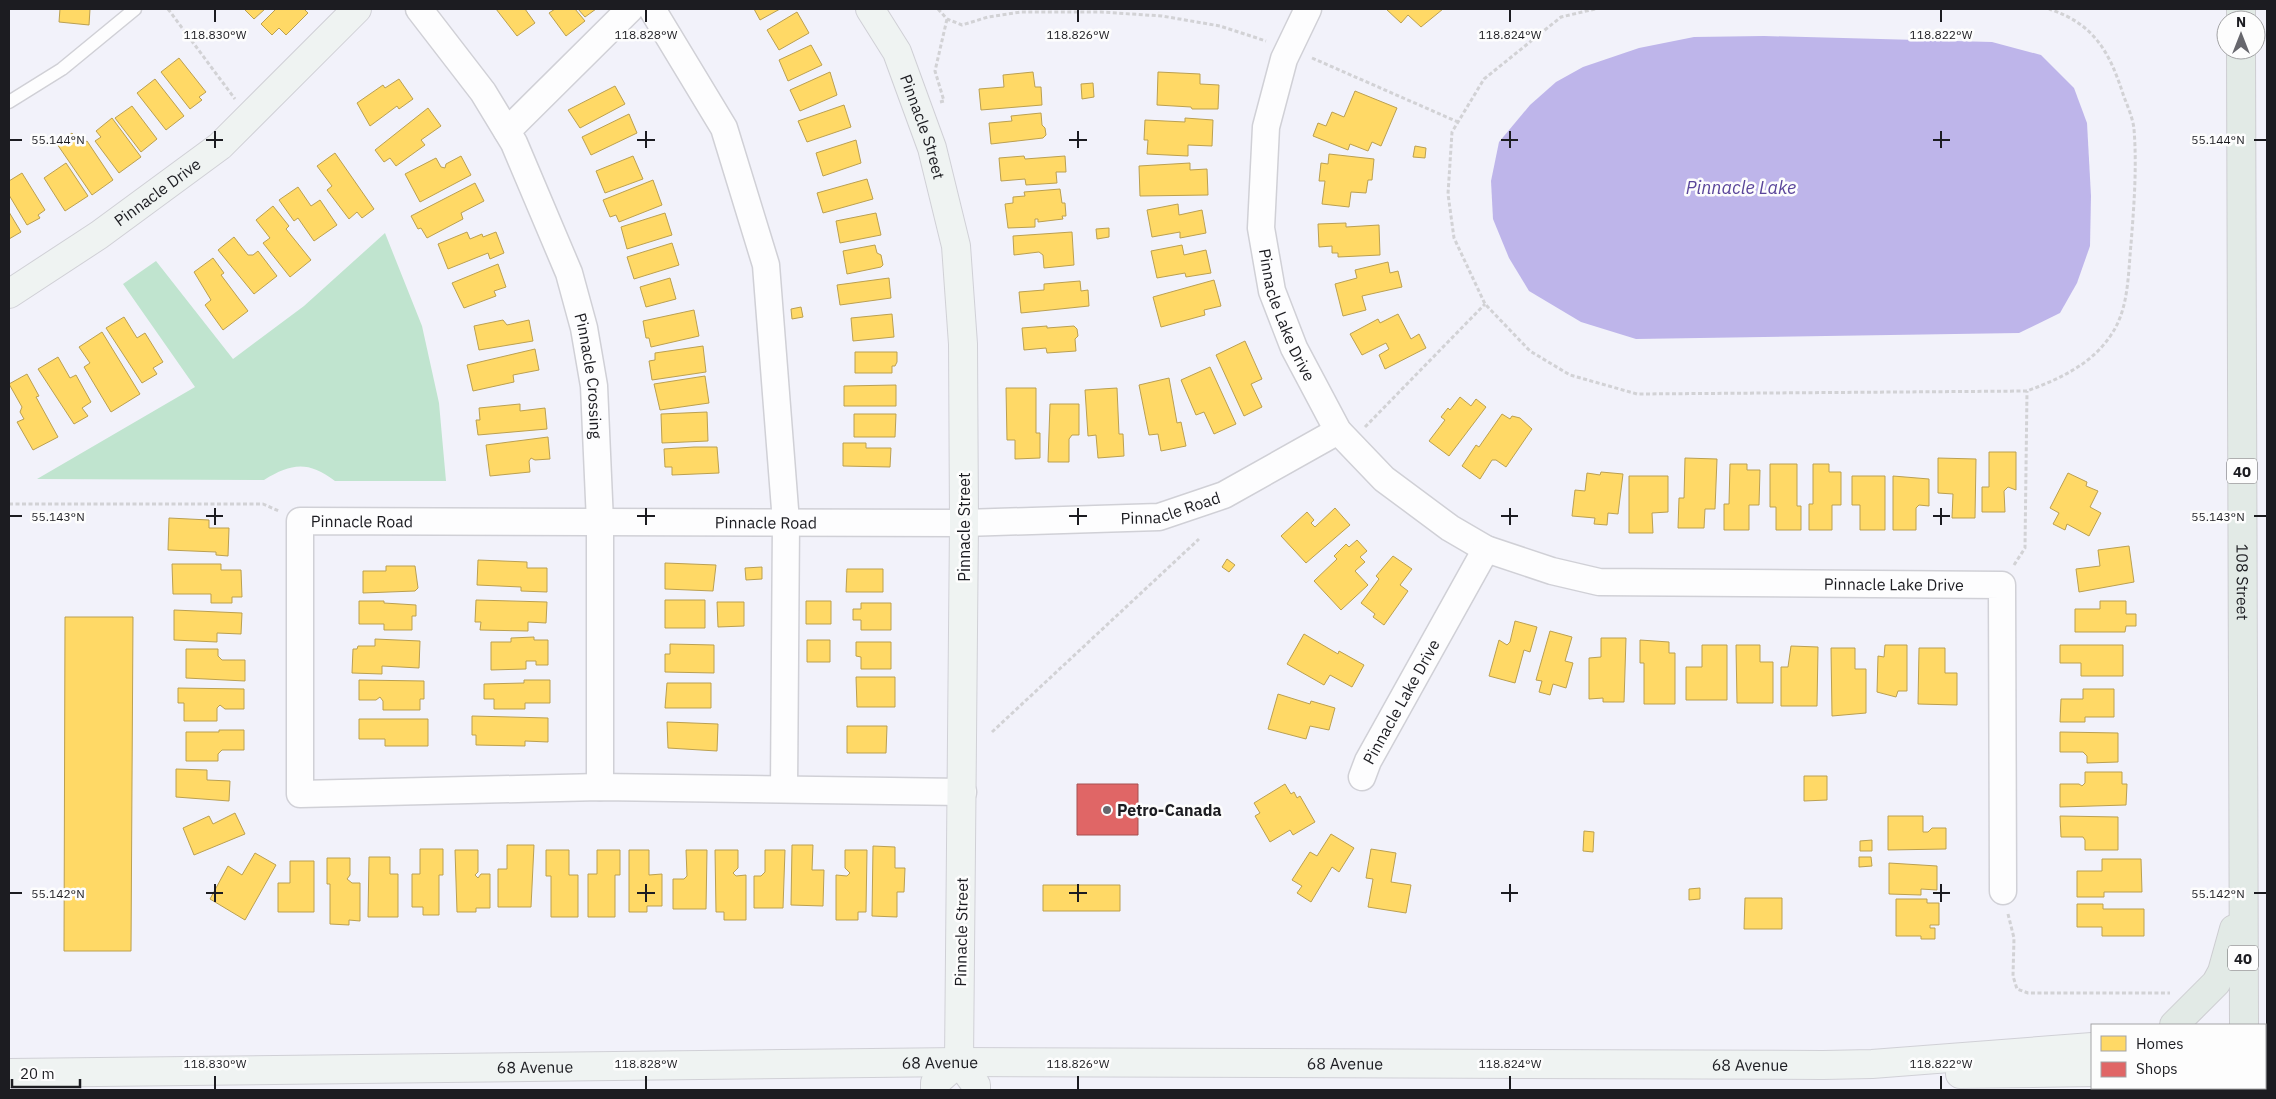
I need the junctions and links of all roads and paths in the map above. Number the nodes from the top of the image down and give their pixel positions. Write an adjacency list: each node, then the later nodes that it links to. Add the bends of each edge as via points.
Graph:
1 (135, 9): 15 (lane, via 62,70)
2 (168, 9): 16 (path)
3 (356, 9): 20 (main road, Pinnacle Drive, via 220,146 99,234)
4 (419, 9): 19 (street, Pinnacle Crossing, via 484,92)
5 (630, 9): 19 (street)
6 (652, 9): 27 (street, via 724,128 766,265)
7 (870, 9): 17 (main road, Pinnacle Street, via 897,52)
8 (938, 9): 12 (path)
9 (1308, 9): 13 (street, Pinnacle Lake Drive)
10 (1595, 9): 18 (path, via 1561,18 1484,79)
11 (2050, 9): 22 (path, via 2067,14 2090,31 2114,63 2134,128 2134,207 2126,300 2112,335 2090,359 2057,380)
12 (947, 19): 13 (path, via 962,25 1021,12 1162,16 1220,26); 17 (path, via 935,71 944,101)
13 (1289, 48): 18 (path); 23 (street, Pinnacle Lake Drive, via 1266,127 1261,228 1272,291 1294,348)
14 (2241, 60): 38 (main road, 108 Street / 40)
15 (9, 102)
16 (241, 107)
17 (918, 109): 28 (main road, Pinnacle Street, via 932,148 956,246 963,344)
18 (1458, 122): 21 (path, via 1452,132 1448,194 1454,238)
19 (507, 131): 26 (street, Pinnacle Crossing, via 569,273 584,328 594,386)
20 (9, 294)
21 (1485, 304): 22 (path, via 1530,351 1570,375 1637,394); 23 (path)
22 (2027, 391): 31 (path, via 2025,548)
23 (1350, 430): 28 (street, Pinnacle Road, via 1224,494 1159,517); 30 (street, Pinnacle Lake Drive, via 1384,480 1450,528)
24 (9, 504): 25 (path, via 263,504)
25 (300, 521): 26 (street, Pinnacle Road); 34 (street, Pinnacle Road, via 300,794)
26 (600, 522): 27 (street, Pinnacle Road); 34 (street, Pinnacle Crossing)
27 (786, 522): 28 (street, Pinnacle Road); 35 (street)
28 (964, 523): 36 (main road, Pinnacle Street)
29 (1199, 539): 32 (path)
30 (1486, 549): 31 (street, Pinnacle Lake Drive, via 1552,571 1599,582); 33 (street, Pinnacle Lake Drive)
31 (2002, 585): 37 (street)
32 (992, 732)
33 (1362, 777)
34 (600, 787): 35 (street, Pinnacle Road)
35 (784, 789): 36 (street, Pinnacle Road)
36 (963, 792): 43 (main road, Pinnacle Street)
37 (2003, 891): 39 (path, via 2014,938 2013,976 2017,989 2028,994)
38 (2243, 891): 40 (main road, via 2222,972 2216,983); 41 (main road, 108 Street / 40)
39 (2172, 993)
40 (2175, 1024)
41 (2244, 1024)
42 (2091, 1047): 44 (main road, 68 Avenue)
43 (959, 1062): 44 (main road, 68 Avenue); 46 (main road, 68 Avenue); 47 (main road, via 935,1083); 48 (main road, via 976,1085)
44 (1872, 1064): 45 (main road, 68 Avenue, via 1953,1074)
45 (2091, 1072)
46 (9, 1073)
47 (934, 1090)
48 (976, 1090)

